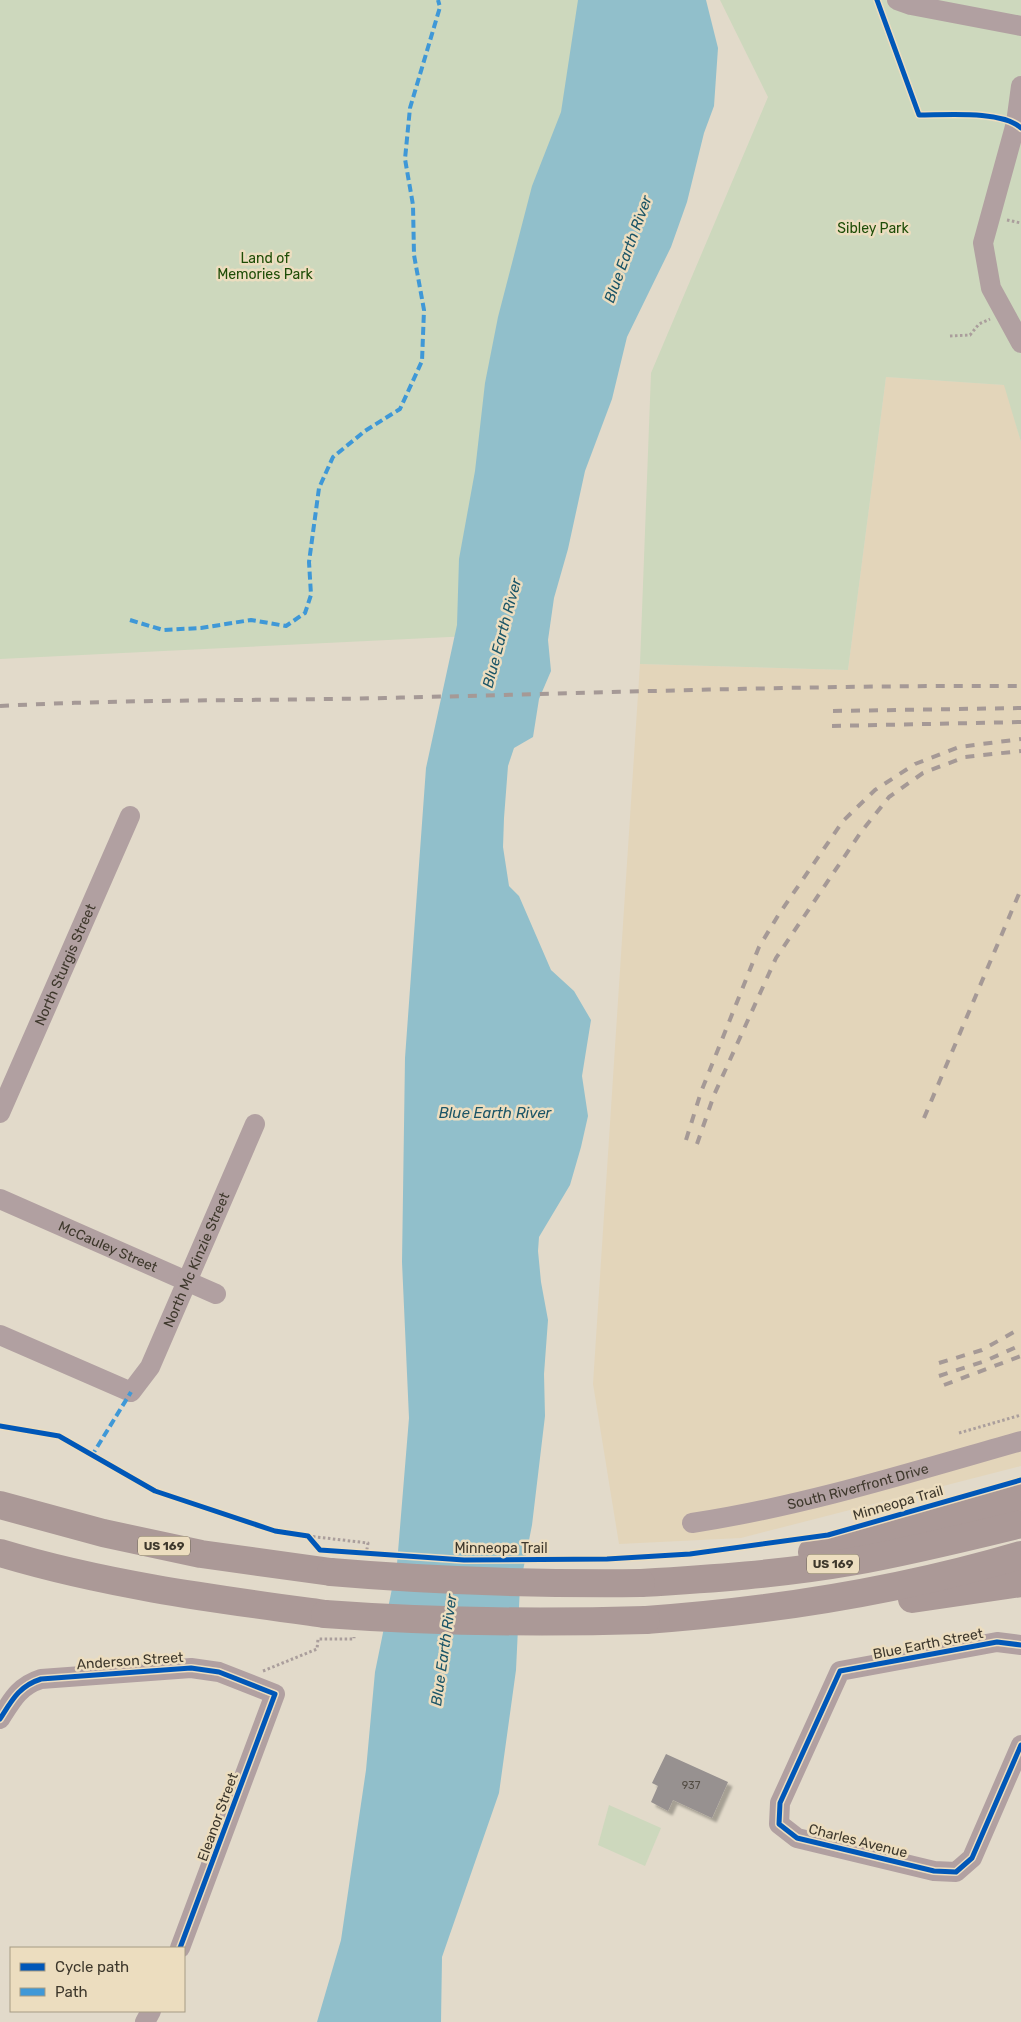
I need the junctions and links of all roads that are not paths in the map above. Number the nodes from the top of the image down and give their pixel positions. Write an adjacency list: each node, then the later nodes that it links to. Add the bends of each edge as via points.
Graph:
1 (897, 0): 2 (street)
2 (1021, 26)
3 (1021, 86): 4 (street, via 1016,123 982,243 991,288)
4 (1021, 343)
5 (130, 816): 6 (street, North Sturgis Street)
6 (0, 1113)
7 (255, 1124): 9 (street, North Mc Kinzie Street)
8 (0, 1199): 9 (street, McCauley Street)
9 (189, 1281): 10 (street, McCauley Street); 11 (street, North Mc Kinzie Street, via 150,1367 131,1392)
10 (216, 1294)
11 (0, 1335)
12 (1021, 1441): 15 (street, South Riverfront Drive, via 828,1496 747,1515)
13 (1021, 1496): 19 (highway)
14 (0, 1505): 19 (highway, US 169, bridge, via 103,1533 201,1554 331,1572 534,1584)
15 (692, 1523)
16 (1021, 1524): 19 (highway, US 169, via 849,1562)
17 (0, 1554): 21 (highway, US 169, bridge, via 92,1578 189,1596 325,1614 419,1621 646,1620)
18 (1021, 1555): 21 (highway, US 169, via 869,1591)
19 (698, 1580)
20 (1021, 1583): 21 (highway, via 882,1603)
21 (756, 1610)
22 (1021, 1645): 23 (street, Blue Earth Street, via 997,1642)
23 (840, 1672): 26 (street, Charles Avenue, via 780,1803 779,1824 797,1838 934,1871 956,1872 972,1858)
24 (275, 1694): 25 (street, Anderson Street, via 219,1672 191,1668 40,1679 17,1691); 27 (street, Eleanor Street)
25 (0, 1719)
26 (1021, 1745)
27 (180, 1947)

